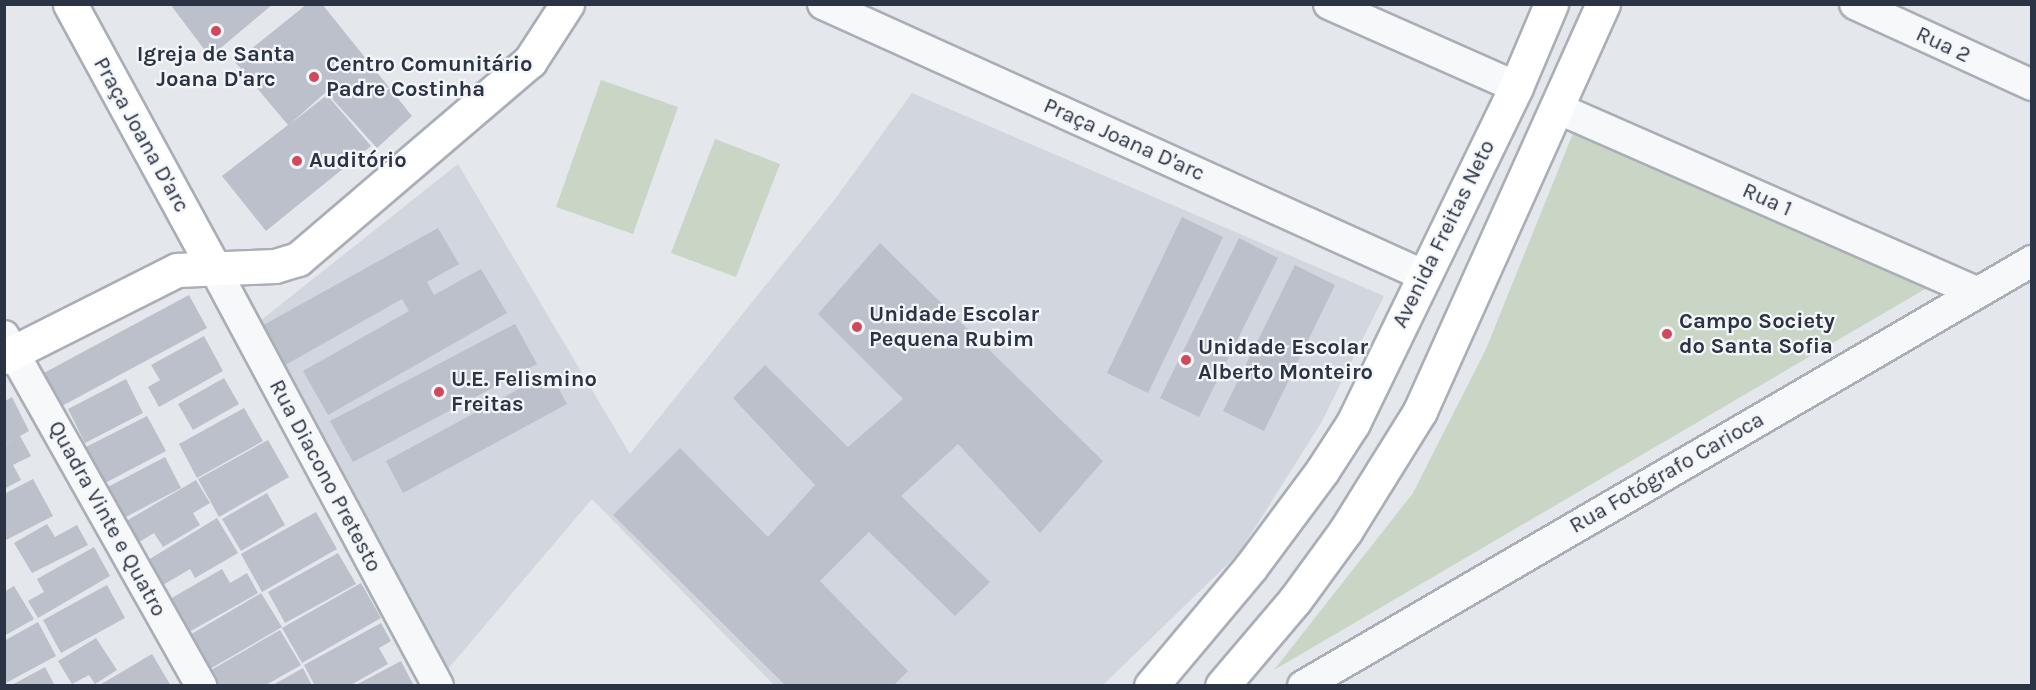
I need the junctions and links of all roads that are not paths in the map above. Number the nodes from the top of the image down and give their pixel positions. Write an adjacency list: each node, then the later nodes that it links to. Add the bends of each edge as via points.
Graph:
1 (70, 4): 12 (main road, Praça Joana D'arc)
2 (567, 4): 12 (main road, via 530,61 306,254 275,266)
3 (823, 4): 13 (street, Praça Joana D'arc)
4 (1329, 4): 9 (street)
5 (1551, 4): 9 (main road, Avenida Freitas Neto)
6 (1603, 4): 10 (main road)
7 (1855, 4): 8 (street, Rua 2)
8 (2031, 85)
9 (1516, 87): 13 (main road, Avenida Freitas Neto)
10 (1557, 108): 14 (street, Rua 1); 19 (main road, via 1420,411 1333,548)
11 (2031, 261): 14 (street, Rua Fotógrafo Carioca)
12 (213, 266): 15 (main road, via 177,270); 17 (street, Rua Diacono Pretesto)
13 (1425, 276): 18 (main road, Avenida Freitas Neto, via 1396,327 1353,423 1322,471 1250,568)
14 (1977, 292): 20 (street, Rua Fotógrafo Carioca)
15 (8, 348): 16 (street, Quadra Vinte e Quatro)
16 (201, 686)
17 (438, 686)
18 (1151, 686)
19 (1222, 686)
20 (1303, 686)

